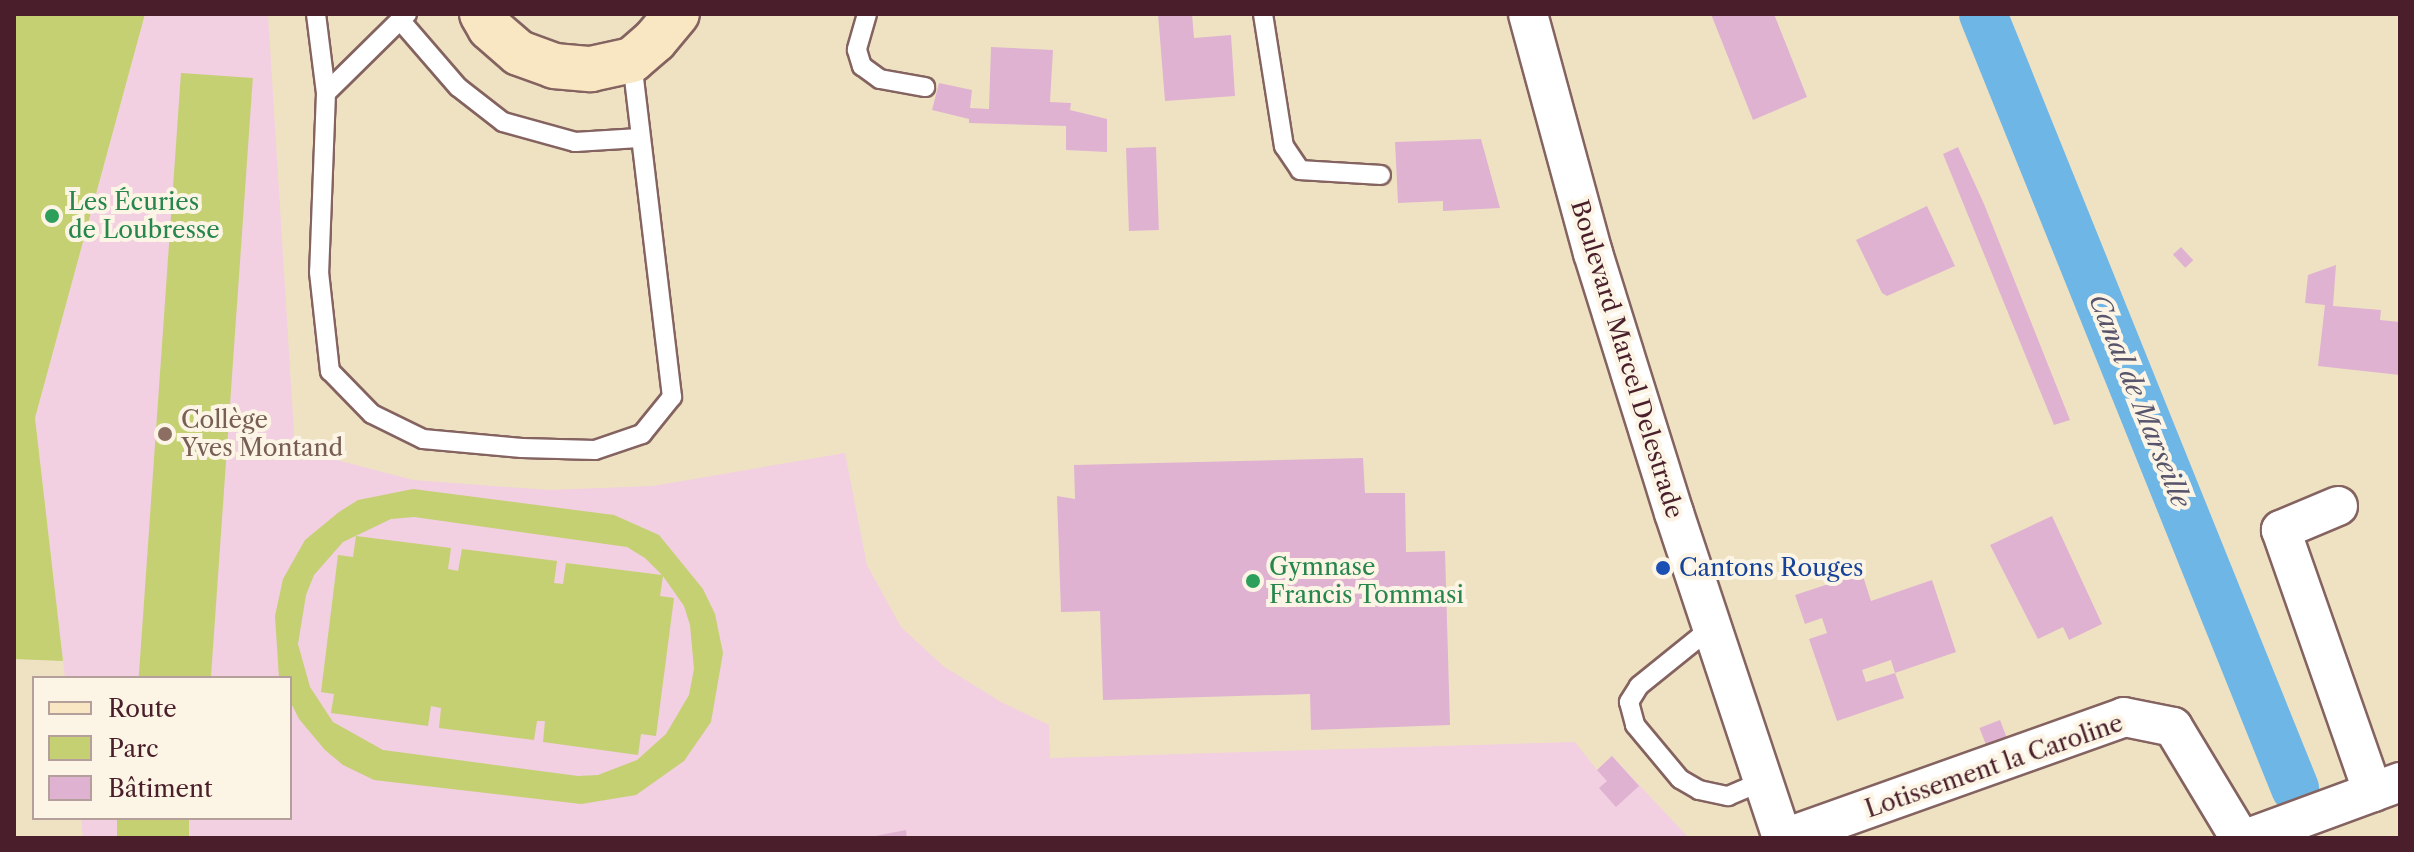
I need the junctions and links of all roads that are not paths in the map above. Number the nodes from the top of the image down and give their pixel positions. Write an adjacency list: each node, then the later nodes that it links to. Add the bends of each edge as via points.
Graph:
1 (316, 14): 10 (lane)
2 (482, 14): 8 (main road, via 519,53 554,66 591,69)
3 (677, 14): 8 (main road)
4 (867, 14): 9 (lane, via 857,50 862,66 880,79)
5 (1263, 14): 12 (lane, via 1284,146 1300,170)
6 (1528, 14): 14 (street, Boulevard Marcel Delestrade, via 1593,253)
7 (404, 17): 10 (lane); 11 (lane, via 458,87 503,122 575,142)
8 (632, 60): 11 (lane)
9 (925, 87)
10 (326, 93): 11 (lane, via 319,272 330,371 372,414 423,439 595,450 642,434 672,397)
11 (639, 138)
12 (1381, 175)
13 (2338, 506): 16 (street, via 2281,530)
14 (1712, 627): 15 (street, Boulevard Marcel Delestrade); 15 (lane, via 1639,686 1629,702 1635,725 1680,779 1699,790 1728,796)
15 (1763, 781): 17 (street, Boulevard Marcel Delestrade)
16 (2386, 787): 19 (street)
17 (1783, 838): 18 (street, Lotissement la Caroline, via 2124,717 2173,727)
18 (2240, 838)
19 (2248, 838)

